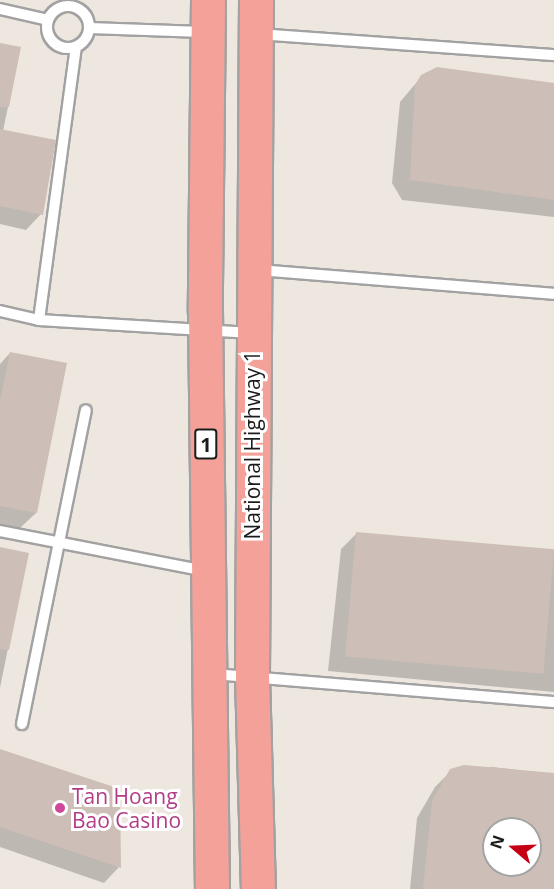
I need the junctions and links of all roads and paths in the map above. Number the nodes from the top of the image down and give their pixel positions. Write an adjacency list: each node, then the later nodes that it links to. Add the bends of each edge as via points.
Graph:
1 (208, 0): 7 (highway, 1)
2 (256, 0): 8 (highway, National Highway 1)
3 (67, 3): 5 (lane); 6 (lane, via 83,12)
4 (0, 9): 5 (lane)
5 (48, 20): 9 (lane, via 53,42)
6 (90, 28): 7 (lane); 9 (lane)
7 (208, 32): 15 (highway, 1)
8 (256, 34): 10 (lane); 11 (highway, National Highway 1)
9 (76, 47): 14 (lane)
10 (554, 55)
11 (254, 270): 12 (lane); 16 (highway, National Highway 1)
12 (554, 294)
13 (0, 311): 14 (lane)
14 (39, 320): 15 (lane)
15 (205, 330): 16 (lane); 20 (highway, 1)
16 (252, 333): 22 (highway, National Highway 1)
17 (86, 410): 19 (lane)
18 (0, 531): 19 (lane)
19 (60, 544): 20 (lane); 24 (lane)
20 (208, 571): 21 (highway, 1)
21 (209, 673): 22 (lane); 25 (highway, 1)
22 (252, 676): 23 (lane); 26 (highway, National Highway 1)
23 (554, 702)
24 (22, 724)
25 (212, 889)
26 (258, 889)

